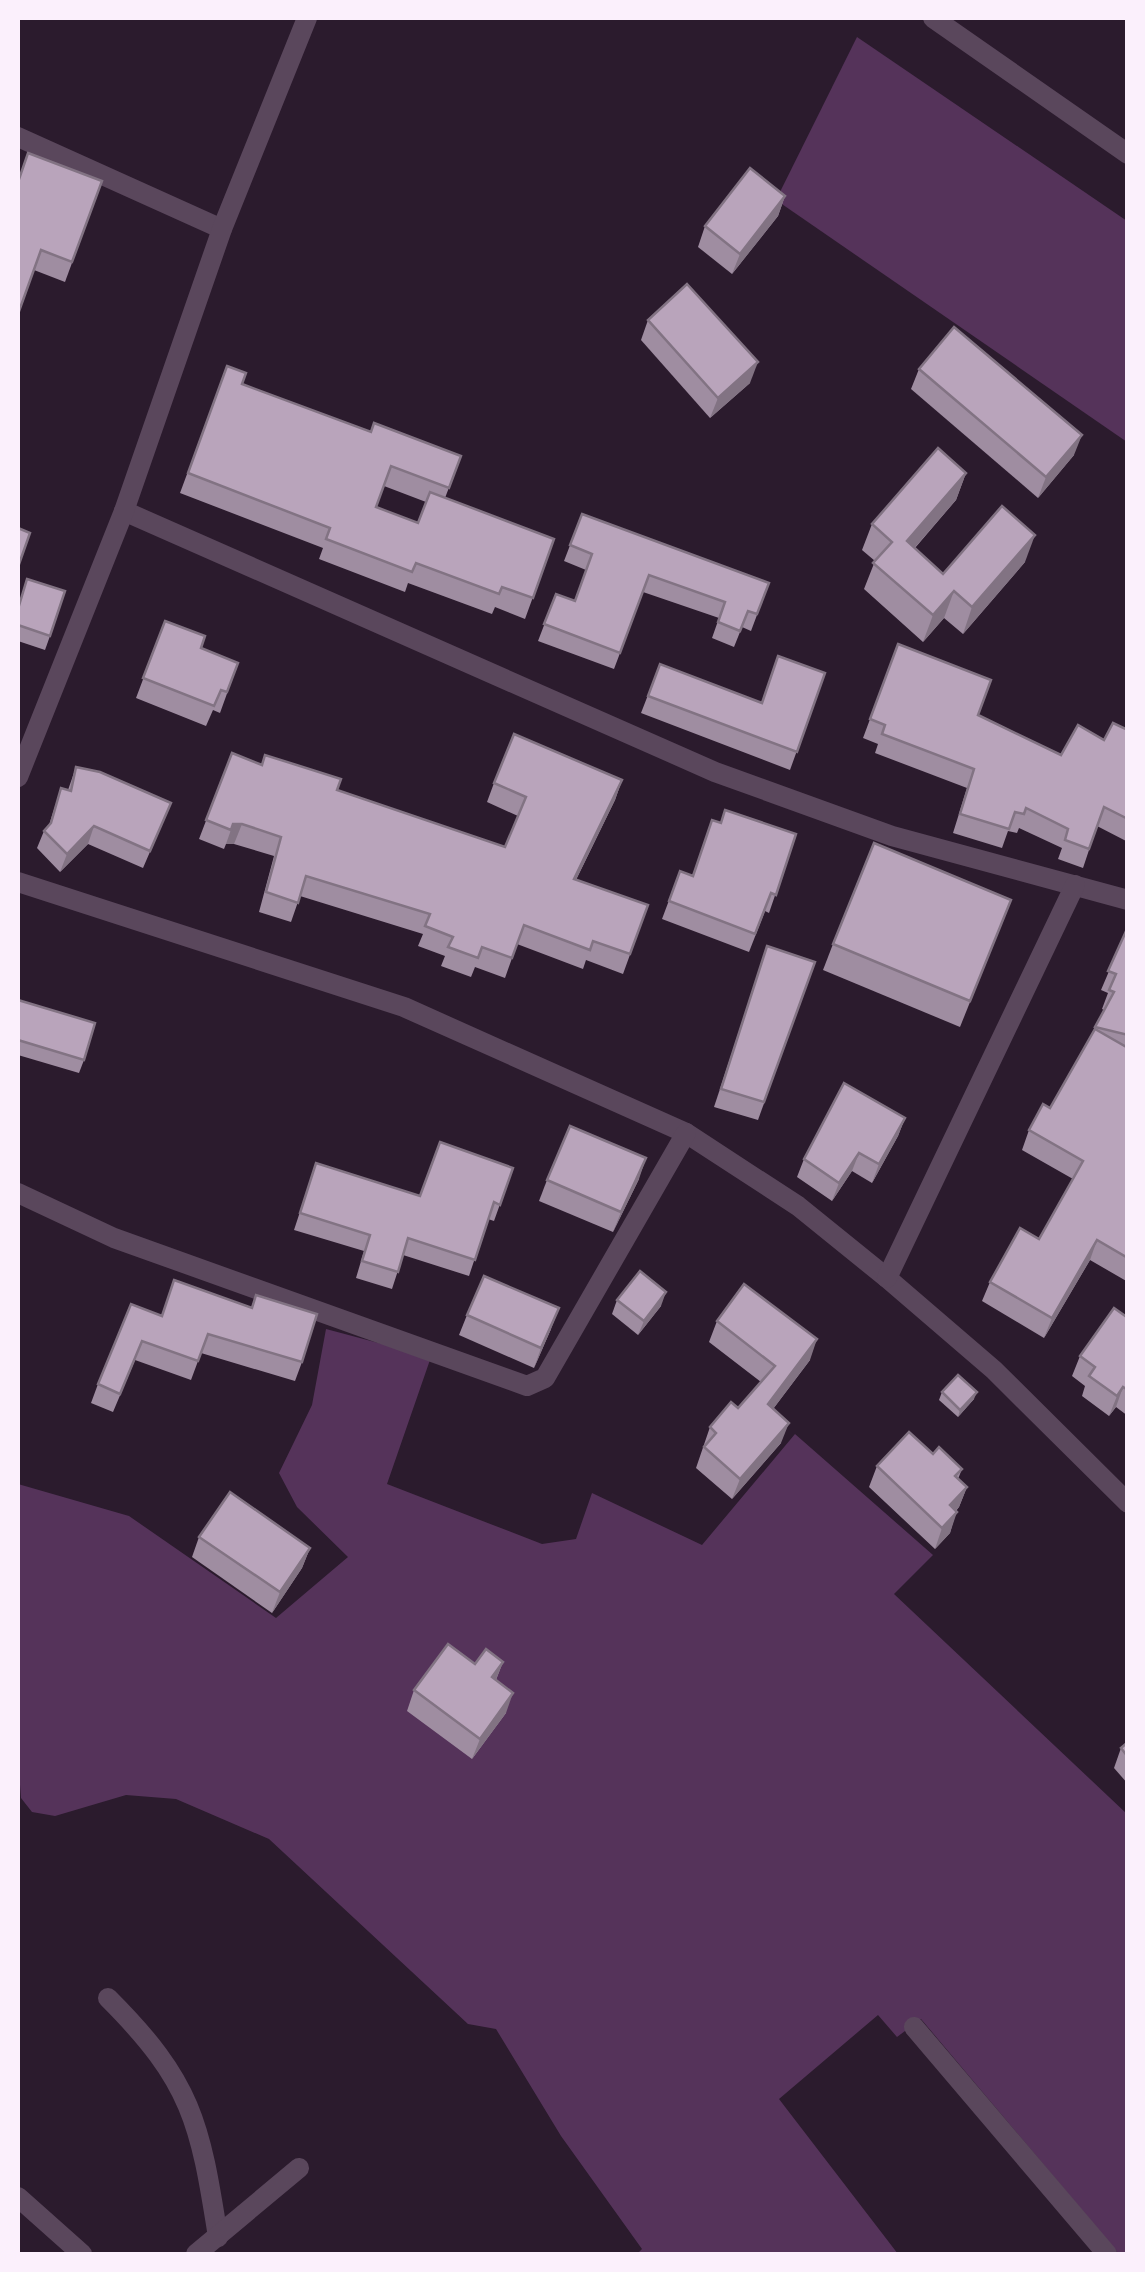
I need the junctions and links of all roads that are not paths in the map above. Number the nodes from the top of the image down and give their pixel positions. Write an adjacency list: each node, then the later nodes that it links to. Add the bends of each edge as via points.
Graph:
1 (308, 18): 5 (street)
2 (932, 18): 4 (street)
3 (18, 137): 5 (street)
4 (1128, 154)
5 (222, 228): 6 (street)
6 (124, 511): 7 (street); 9 (street, via 715,772 892,836)
7 (18, 776)
8 (18, 882): 11 (street, via 404,1006)
9 (1075, 885): 10 (street); 13 (street)
10 (1128, 900)
11 (686, 1133): 12 (street, via 546,1378 527,1386 132,1245); 13 (street, via 798,1206)
12 (18, 1193)
13 (887, 1278): 14 (street)
14 (1126, 1497)
15 (108, 1998): 19 (street, via 146,2036 184,2090 204,2147)
16 (914, 2027): 22 (street)
17 (299, 2168): 19 (street)
18 (18, 2198): 20 (street)
19 (218, 2236): 21 (street)
20 (82, 2254)
21 (196, 2254)
22 (1107, 2254)

